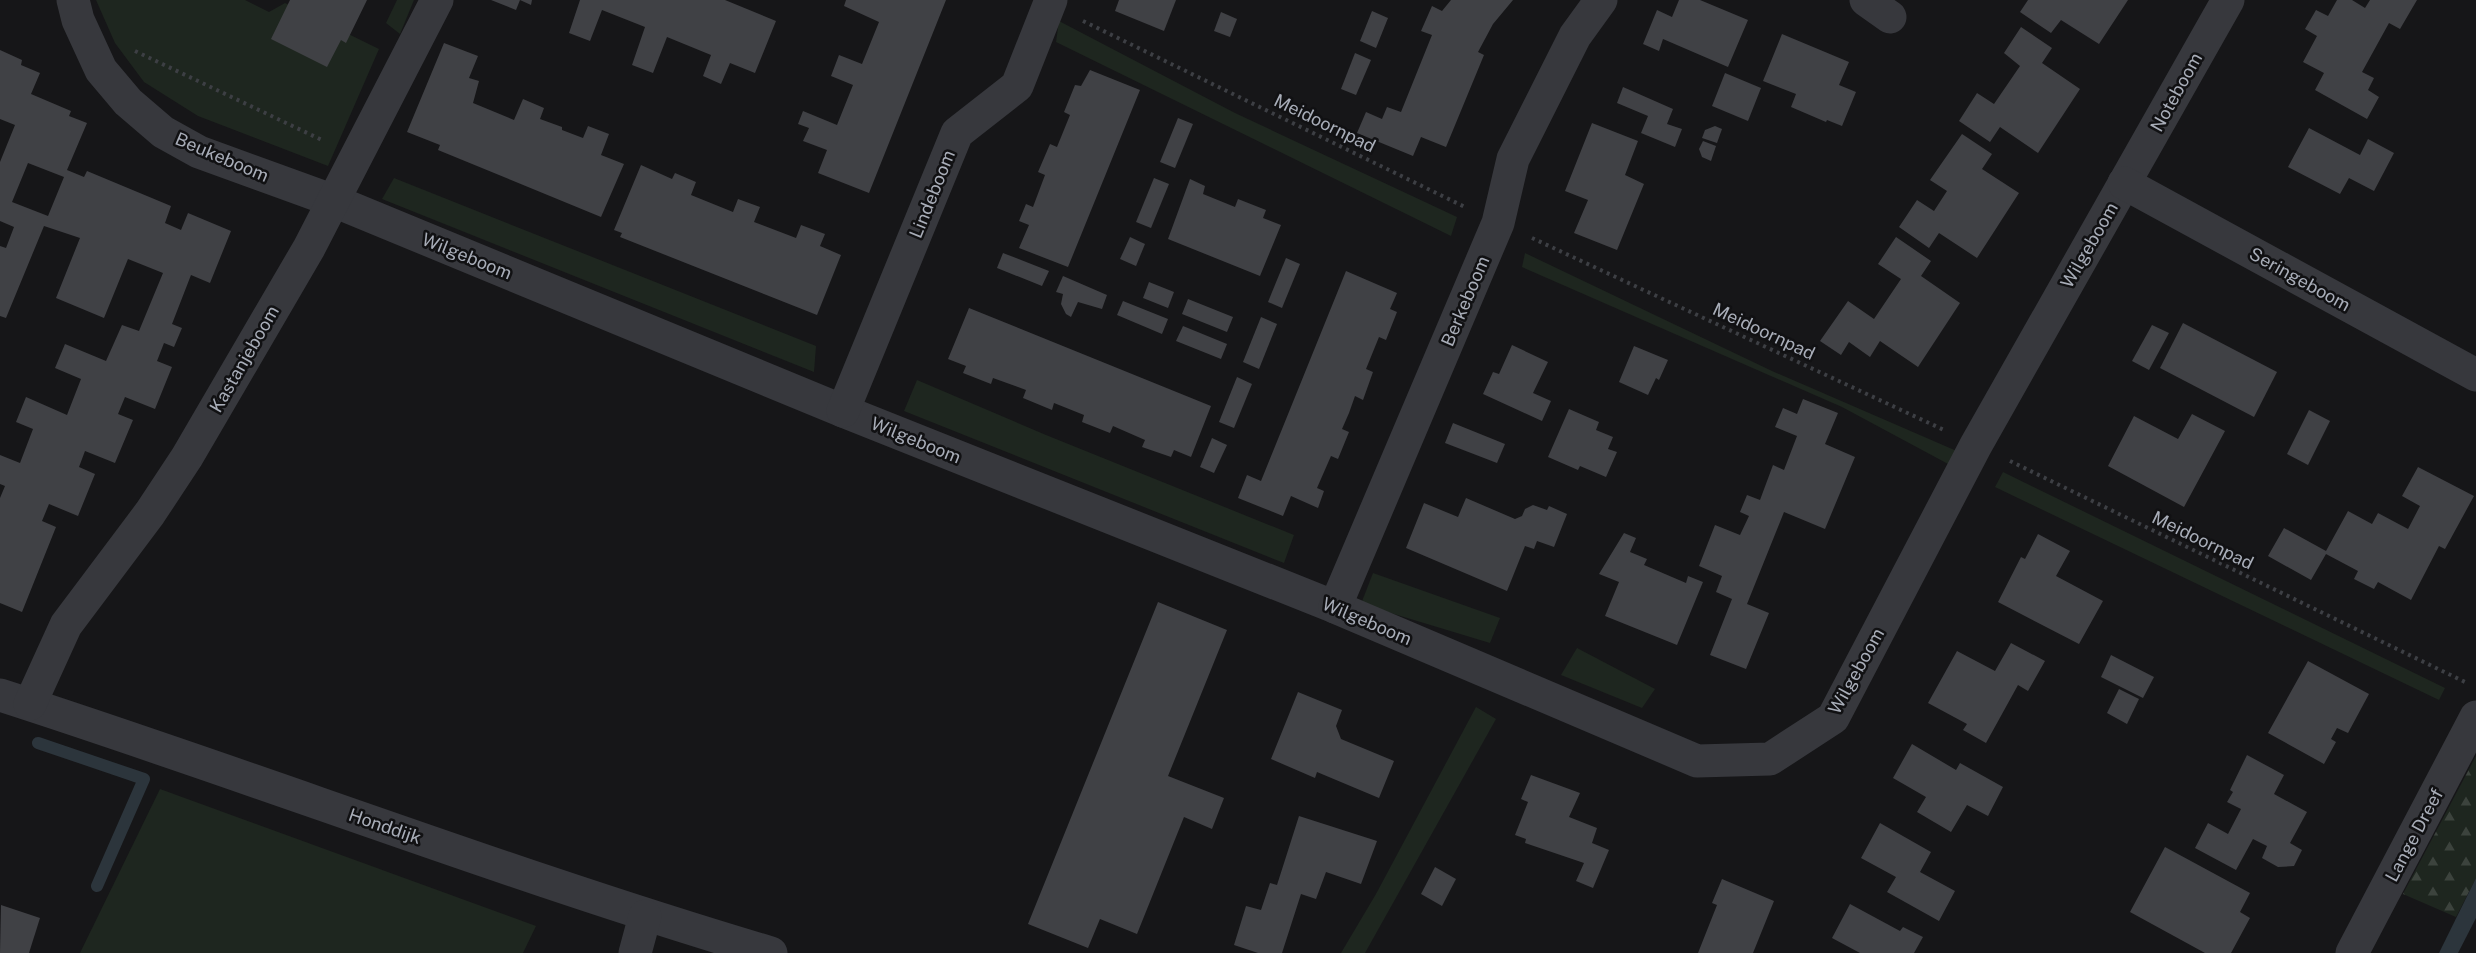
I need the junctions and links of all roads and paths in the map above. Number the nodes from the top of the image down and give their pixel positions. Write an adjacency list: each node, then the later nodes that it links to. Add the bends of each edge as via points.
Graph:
1 (73, 0): 9 (street, Beukeboom, via 101,70 128,102 163,132 199,152)
2 (437, 0): 7 (street, Kastanjeboom)
3 (1600, 0): 10 (street, Berkeboom, via 1575,36 1513,159)
4 (2228, 0): 8 (street, Noteboom)
5 (1050, 2): 10 (path, Meidoornpad); 12 (street, Lindeboom, via 1017,86 957,133)
6 (134, 51): 7 (path)
7 (357, 157): 9 (street, Kastanjeboom)
8 (2124, 183): 11 (street, Seringeboom); 13 (street, Wilgeboom)
9 (334, 201): 12 (street, Wilgeboom); 16 (street, Kastanjeboom, via 187,457)
10 (1498, 223): 13 (path, Meidoornpad); 14 (street, Berkeboom)
11 (2476, 375)
12 (843, 411): 14 (street, Wilgeboom)
13 (1976, 445): 14 (street, Wilgeboom, via 1833,718 1770,759 1698,761); 15 (path, Meidoornpad)
14 (1335, 607)
15 (2465, 683)
16 (15, 700): 18 (street, Honddijk)
17 (2476, 717): 21 (street, Lange Dreef)
18 (645, 916): 19 (street); 20 (street, Honddijk)
19 (635, 953)
20 (771, 953)
21 (2352, 953)

